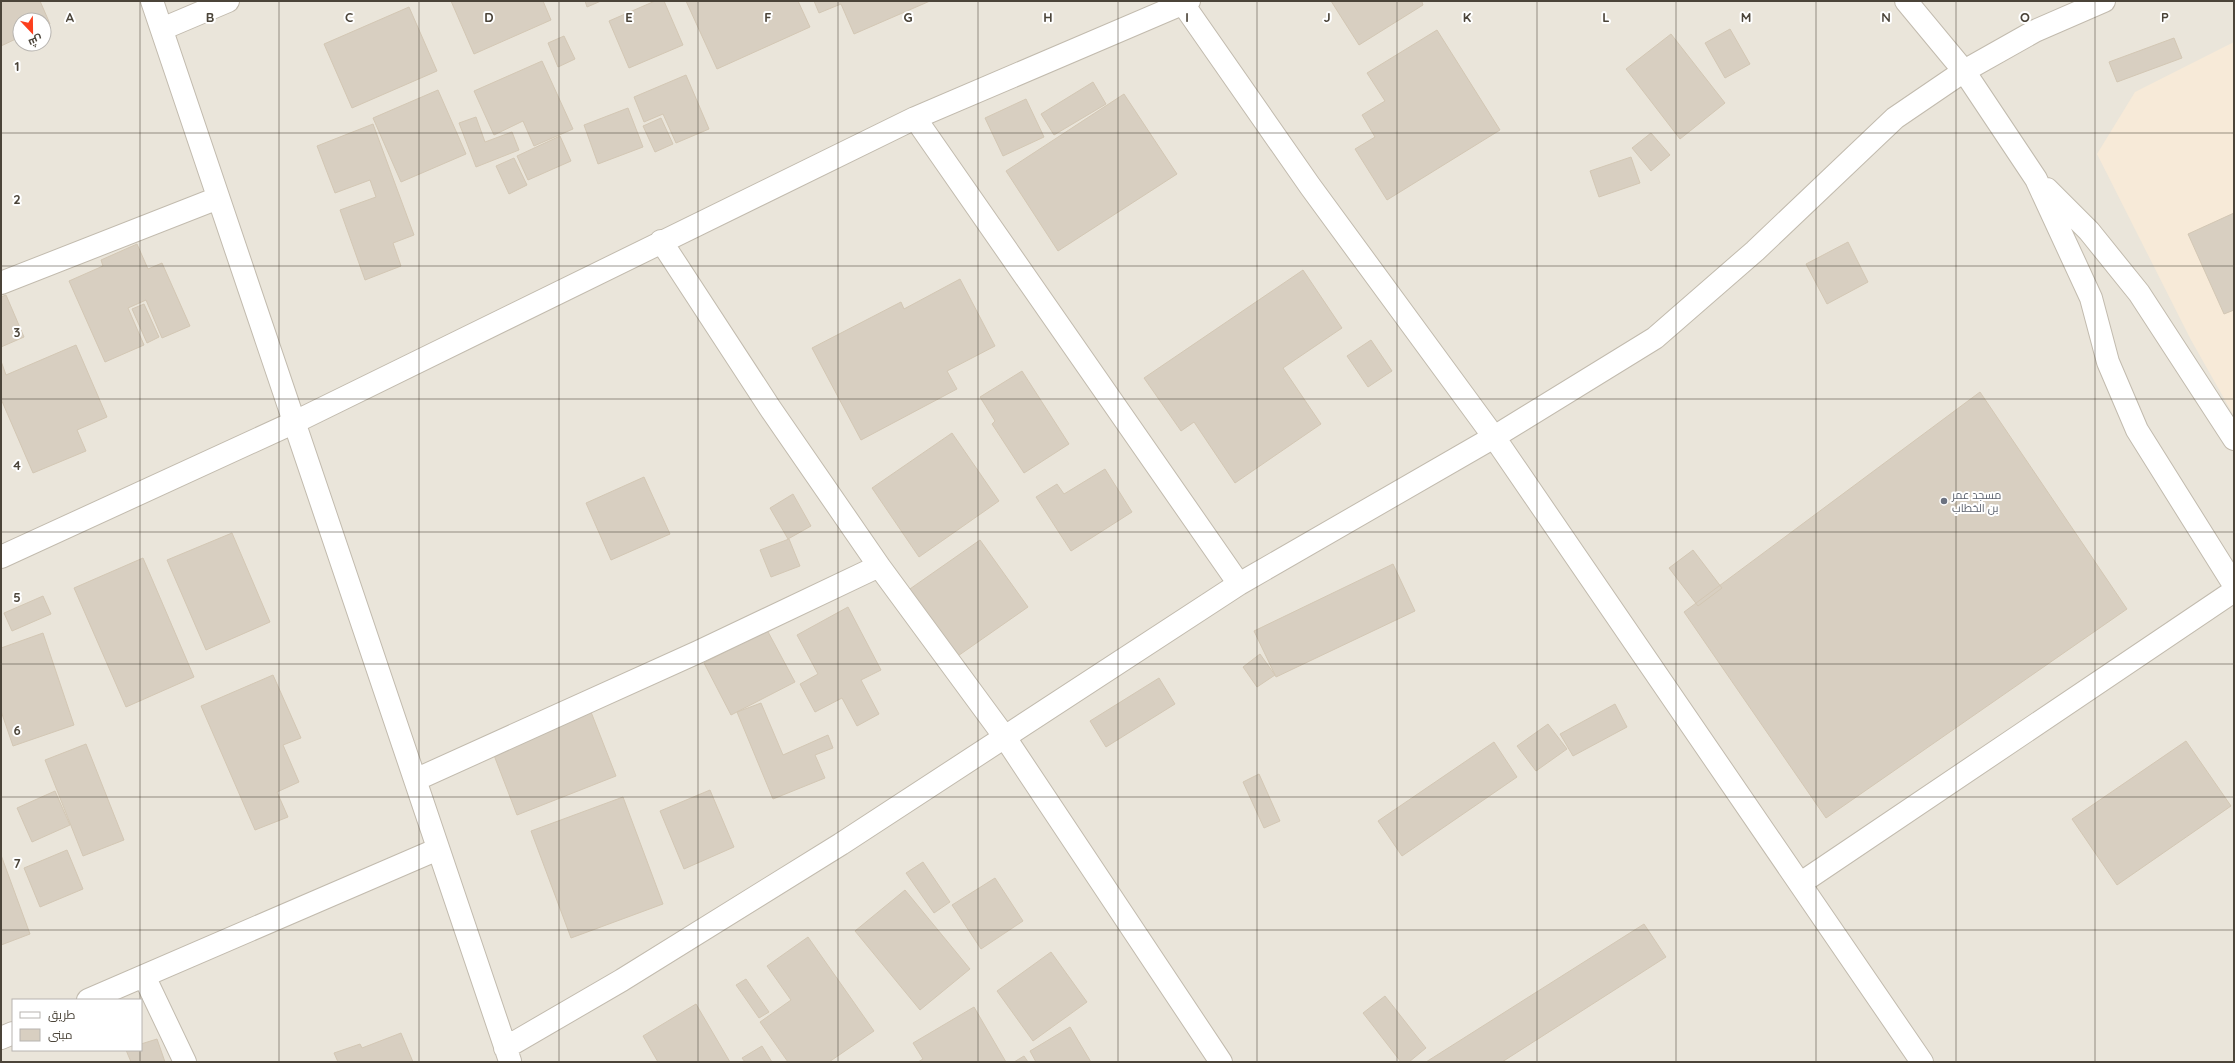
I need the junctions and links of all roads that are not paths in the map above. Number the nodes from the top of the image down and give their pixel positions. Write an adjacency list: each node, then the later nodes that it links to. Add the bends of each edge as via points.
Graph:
1 (152, 1): 6 (street)
2 (228, 1): 6 (street)
3 (1906, 1): 7 (street)
4 (2104, 1): 7 (street, via 2035,31)
5 (1185, 2): 8 (street); 14 (street, via 1310,186)
6 (162, 29): 10 (street)
7 (1964, 71): 9 (street); 14 (street, via 1895,118 1755,251 1655,338)
8 (915, 118): 11 (street); 18 (street)
9 (2036, 179): 15 (street, via 2090,231 2139,293); 19 (street, via 2091,298 2108,362 2137,430)
10 (218, 198): 12 (street); 13 (street)
11 (661, 241): 13 (street); 17 (street, via 770,408)
12 (1, 283)
13 (296, 422): 16 (street); 22 (street)
14 (1494, 437): 18 (street); 24 (street)
15 (2234, 439)
16 (1, 557)
17 (879, 566): 21 (street); 22 (street, via 698,652)
18 (1239, 584): 21 (street)
19 (2234, 585)
20 (2234, 591): 24 (street)
21 (1004, 736): 29 (street, via 828,852 622,980); 30 (street)
22 (415, 780): 23 (street)
23 (438, 849): 25 (street); 29 (street)
24 (1801, 883): 31 (street)
25 (144, 976): 26 (street); 32 (street)
26 (90, 999)
27 (12, 1033): 28 (street)
28 (1, 1038)
29 (508, 1055)
30 (1218, 1061)
31 (1918, 1061)
32 (185, 1062)

